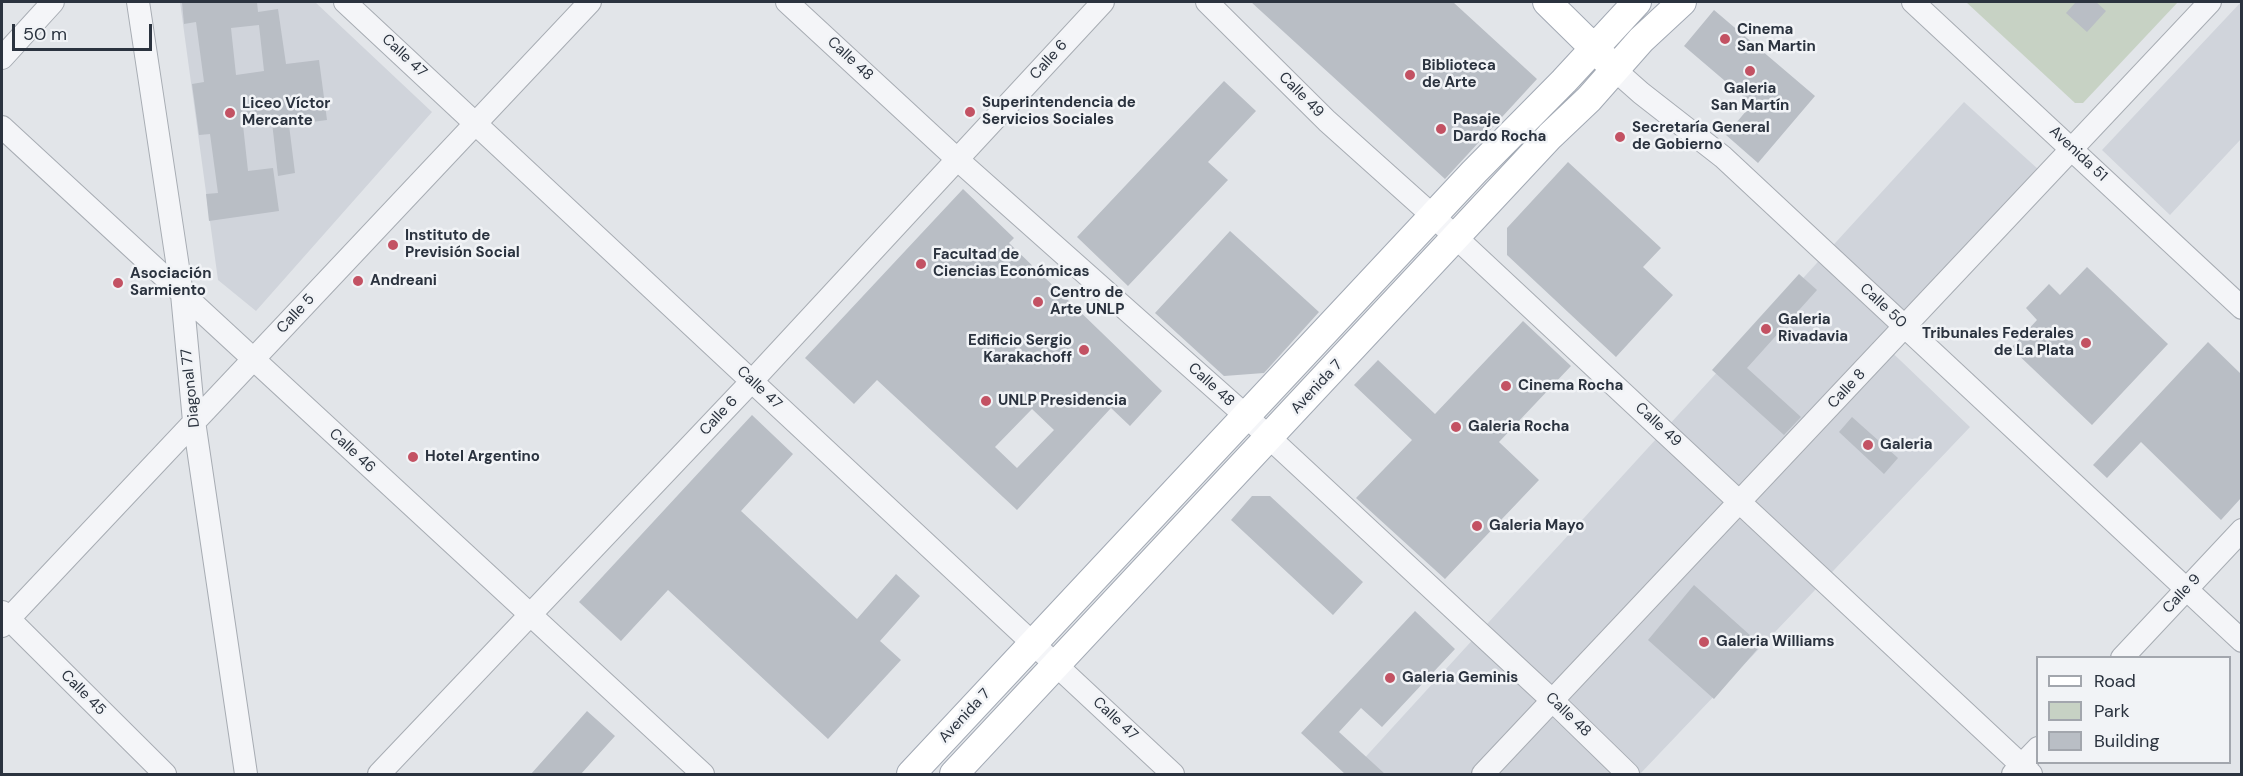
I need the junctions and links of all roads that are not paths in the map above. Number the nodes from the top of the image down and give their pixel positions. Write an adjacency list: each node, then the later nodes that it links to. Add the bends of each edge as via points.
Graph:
1 (53, 2): 14 (street)
2 (138, 2): 22 (street, Diagonal 77)
3 (345, 2): 16 (street, Calle 47)
4 (590, 2): 16 (street, Calle 5)
5 (788, 2): 19 (street, Calle 48)
6 (1103, 2): 19 (street, Calle 6)
7 (1207, 2): 20 (street, Calle 49, via 1327,121)
8 (1547, 2): 13 (main road, Calle 50)
9 (1637, 2): 13 (main road, Avenida 7)
10 (1682, 2): 15 (main road, Avenida 7)
11 (1913, 2): 18 (street, Avenida 51)
12 (2210, 2): 18 (street, Calle 8)
13 (1595, 47): 15 (main road, Calle 50); 20 (main road, Avenida 7)
14 (2, 57)
15 (1615, 70): 21 (main road, Avenida 7); 24 (street, Calle 50, via 1723,157)
16 (476, 123): 25 (street, Calle 5); 26 (street, Calle 47)
17 (2, 128): 22 (street, Calle 46)
18 (2072, 149): 23 (street, Avenida 51); 24 (street, Calle 8)
19 (958, 160): 26 (street, Calle 6); 27 (street, Calle 48)
20 (1434, 216): 21 (street, Calle 49); 27 (main road, Avenida 7)
21 (1456, 237): 29 (main road, Avenida 7); 30 (street, Calle 49)
22 (182, 294): 25 (street, Calle 46); 28 (street, Diagonal 77)
23 (2241, 308)
24 (1905, 327): 30 (street, Calle 8); 32 (street, Calle 50)
25 (253, 360): 28 (street, Calle 5); 33 (street, Calle 46)
26 (752, 381): 33 (street, Calle 6); 36 (street, Calle 47)
27 (1246, 416): 29 (street, Calle 48); 36 (main road, Avenida 7)
28 (194, 421): 34 (street, Calle 5); 43 (street, Diagonal 77)
29 (1269, 437): 38 (main road, Avenida 7); 39 (street, Calle 48)
30 (1740, 502): 39 (street, Calle 8); 41 (street, Calle 49)
31 (2241, 530): 32 (street, Calle 9)
32 (2186, 589): 35 (street, Calle 50); 37 (street, Calle 9)
33 (531, 616): 44 (street, Calle 6); 45 (street, Calle 46)
34 (4, 619): 42 (street, Calle 45)
35 (2241, 640)
36 (1033, 644): 38 (street, Calle 47); 46 (main road, Avenida 7)
37 (2123, 656)
38 (1057, 666): 47 (main road, Avenida 7); 48 (street, Calle 47)
39 (1553, 700): 49 (street, Calle 8); 50 (street, Calle 48)
40 (2036, 750): 41 (street)
41 (2022, 772)
42 (165, 774)
43 (246, 774)
44 (379, 774)
45 (703, 774)
46 (910, 774)
47 (954, 774)
48 (1173, 774)
49 (1483, 774)
50 (1628, 774)

